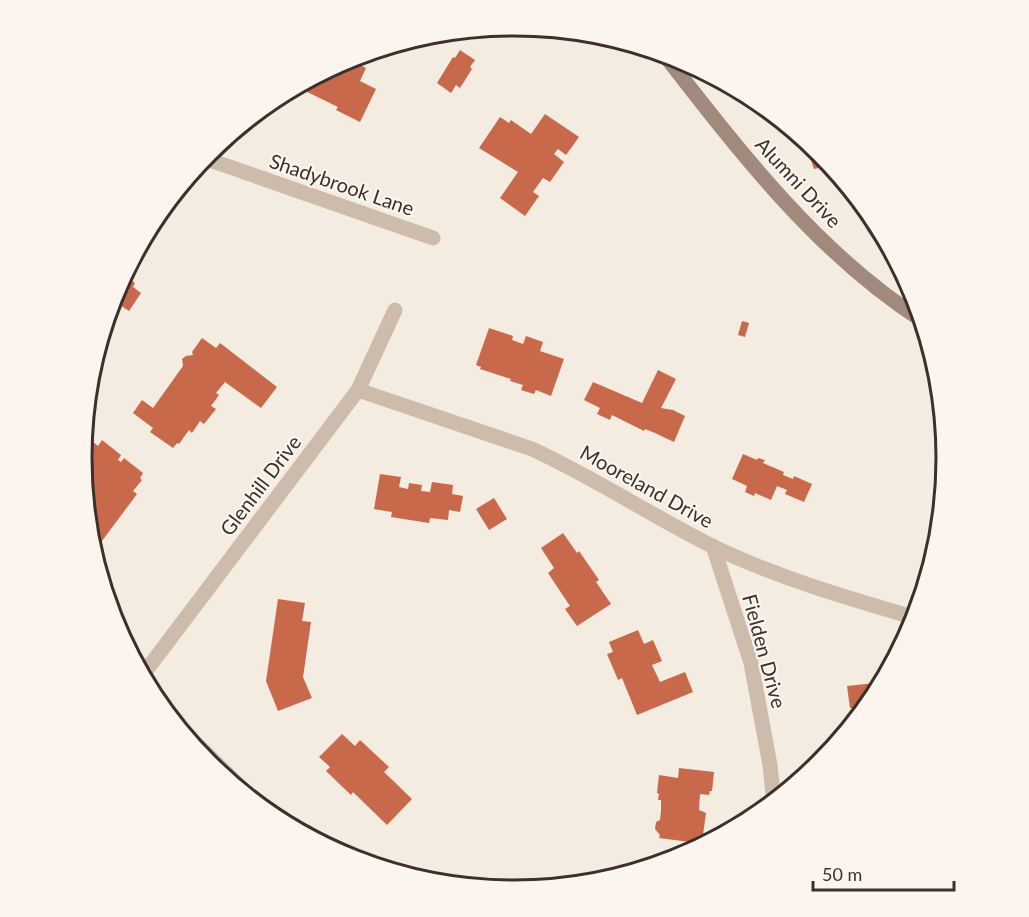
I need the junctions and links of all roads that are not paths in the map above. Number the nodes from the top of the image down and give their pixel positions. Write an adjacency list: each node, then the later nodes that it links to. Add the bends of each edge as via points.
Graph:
1 (674, 67): 5 (main road, Alumni Drive, via 774,190 845,260)
2 (214, 162): 3 (street, Shadybrook Lane)
3 (433, 238)
4 (395, 310): 6 (street, Glenhill Drive)
5 (911, 312)
6 (358, 390): 7 (street, Mooreland Drive, via 532,449); 9 (street, Glenhill Drive)
7 (713, 546): 8 (street, Mooreland Drive, via 788,578); 10 (street, Fielden Drive, via 751,663)
8 (907, 615)
9 (148, 668)
10 (773, 793)

